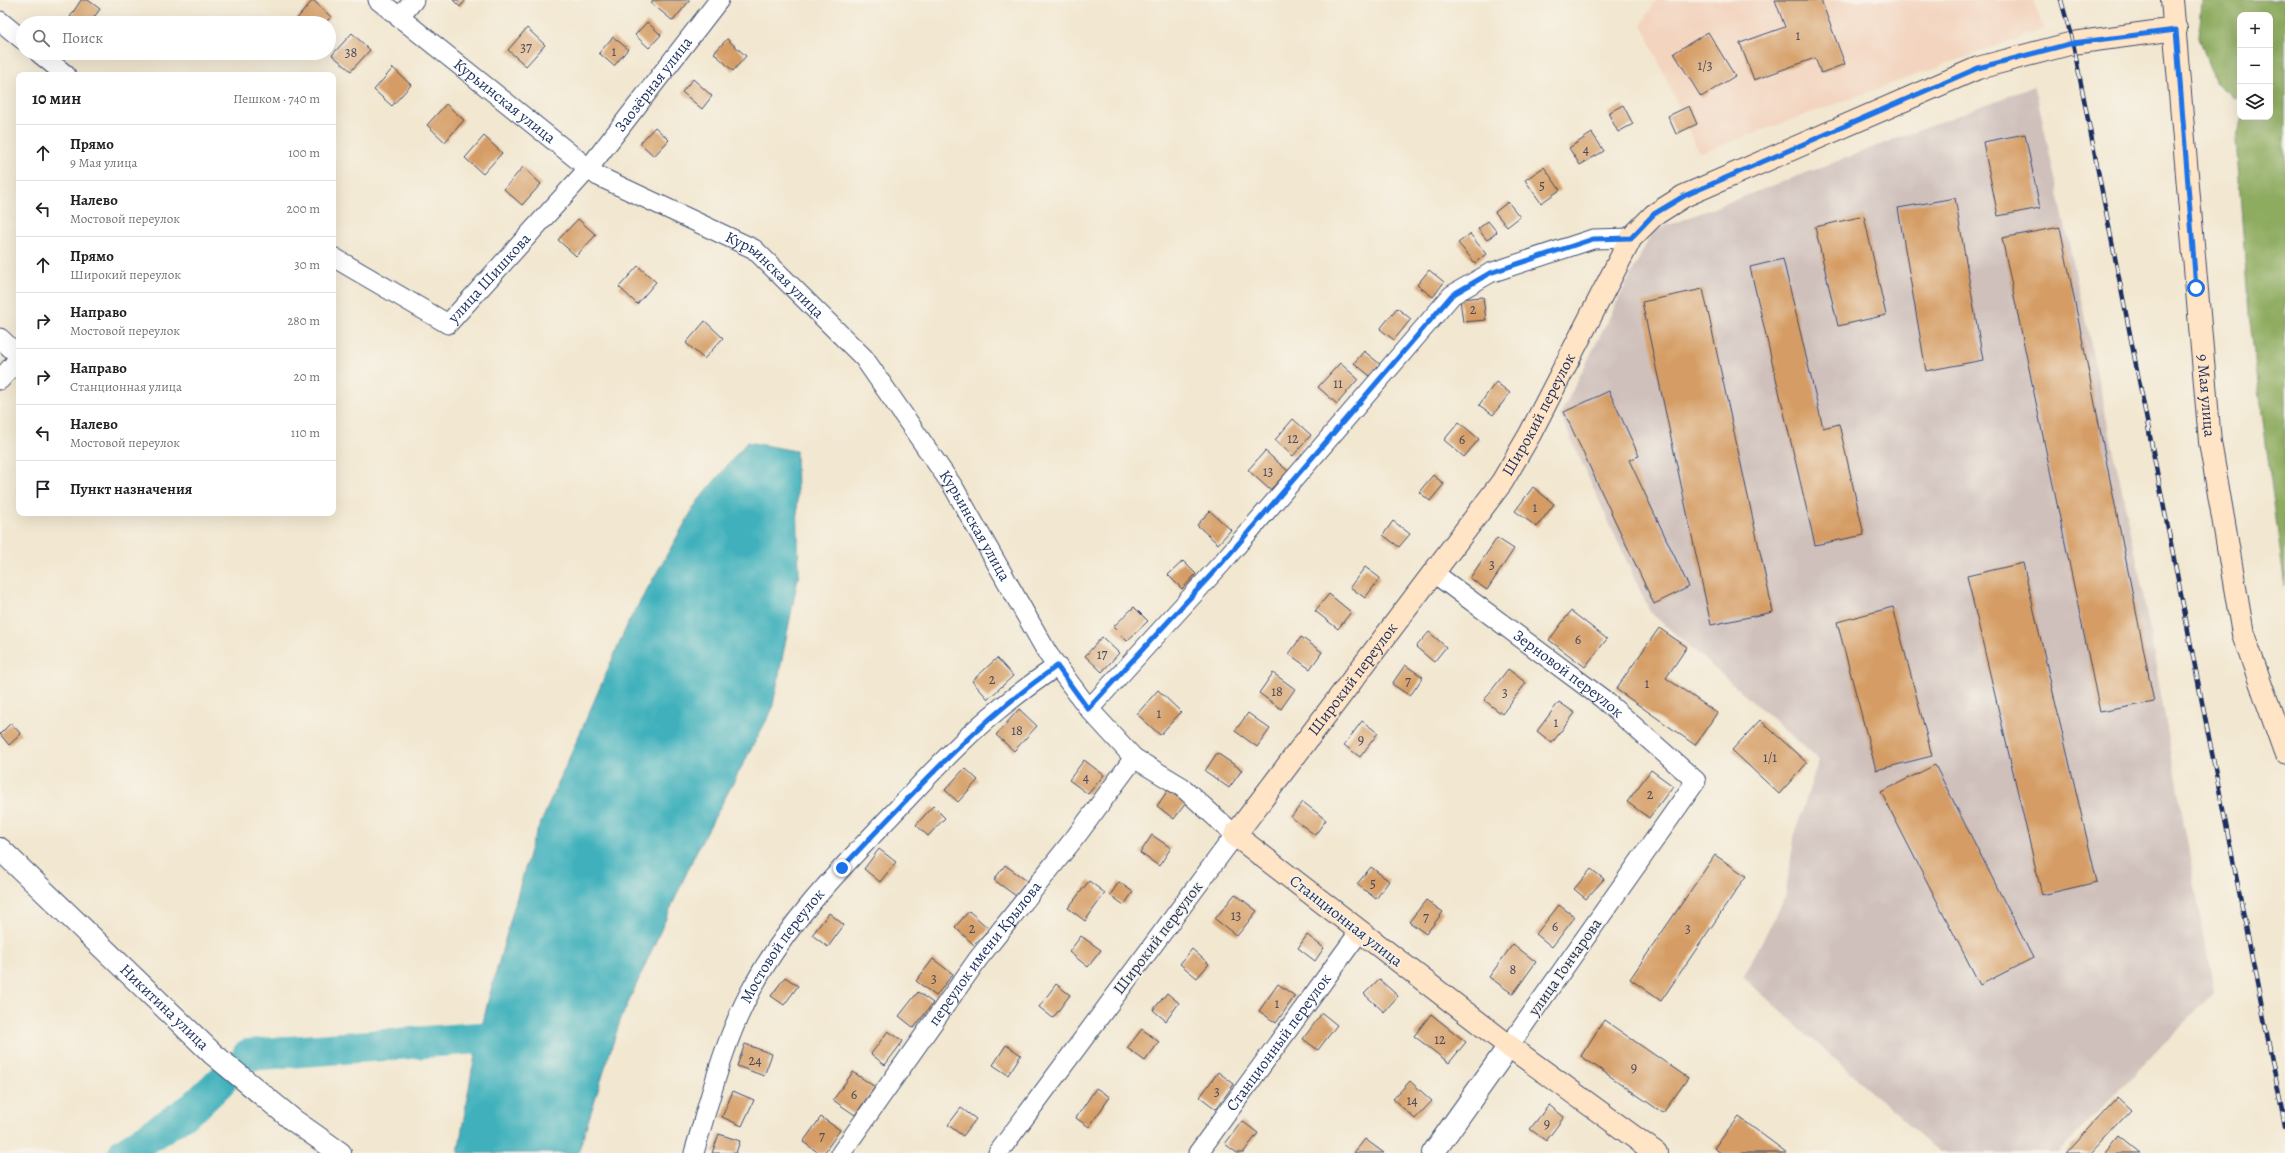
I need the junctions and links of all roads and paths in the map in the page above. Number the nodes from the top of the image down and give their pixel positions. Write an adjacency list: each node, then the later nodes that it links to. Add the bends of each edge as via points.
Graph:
1 (378, 0): 5 (street, Курьинская улица)
2 (414, 0): 5 (street)
3 (719, 0): 11 (street, Заозёрная улица)
4 (2172, 0): 7 (main road, 9 Мая улица)
5 (399, 18): 11 (street, Курьинская улица)
6 (0, 21): 8 (street)
7 (2176, 30): 12 (main road, Широкий переулок, via 2073,43 1978,68 1684,196 1654,214); 21 (main road, 9 Мая улица, via 2210,442 2243,634)
8 (16, 34)
9 (48, 60): 10 (street)
10 (62, 72)
11 (588, 169): 13 (street, улица Шишкова, via 448,324); 19 (street, Курьинская улица, via 754,249 864,358 954,488)
12 (1631, 238): 18 (main road, Широкий переулок, via 1530,434 1502,482); 20 (street, via 1593,239 1490,273 1452,295 1221,564)
13 (336, 259)
14 (0, 338): 15 (street)
15 (16, 354)
16 (16, 361): 17 (street)
17 (0, 380)
18 (1434, 573): 23 (street, Зерновой переулок, via 1603,699); 24 (main road, Широкий переулок)
19 (1057, 666): 20 (street, Станционная улица); 29 (street, Мостовой переулок, via 1019,692 958,746 842,868 775,949 754,984 735,1024 719,1066)
20 (1088, 709): 22 (street, Станционная улица)
21 (2285, 752)
22 (1134, 758): 24 (street, Станционная улица, via 1182,787); 30 (street, переулок имени Крылова, via 978,959)
23 (1696, 781): 27 (street, улица Гончарова)
24 (1235, 835): 26 (main road, Станционная улица); 31 (street, Широкий переулок)
25 (0, 849): 28 (street, Никитина улица, via 213,1054 292,1120)
26 (1360, 931): 27 (main road, Станционная улица); 32 (street, Станционный переулок)
27 (1509, 1046): 33 (street, улица Гончарова); 34 (main road, Станционная улица)
28 (340, 1153)
29 (694, 1153)
30 (841, 1153)
31 (998, 1153)
32 (1198, 1153)
33 (1433, 1153)
34 (1656, 1153)

